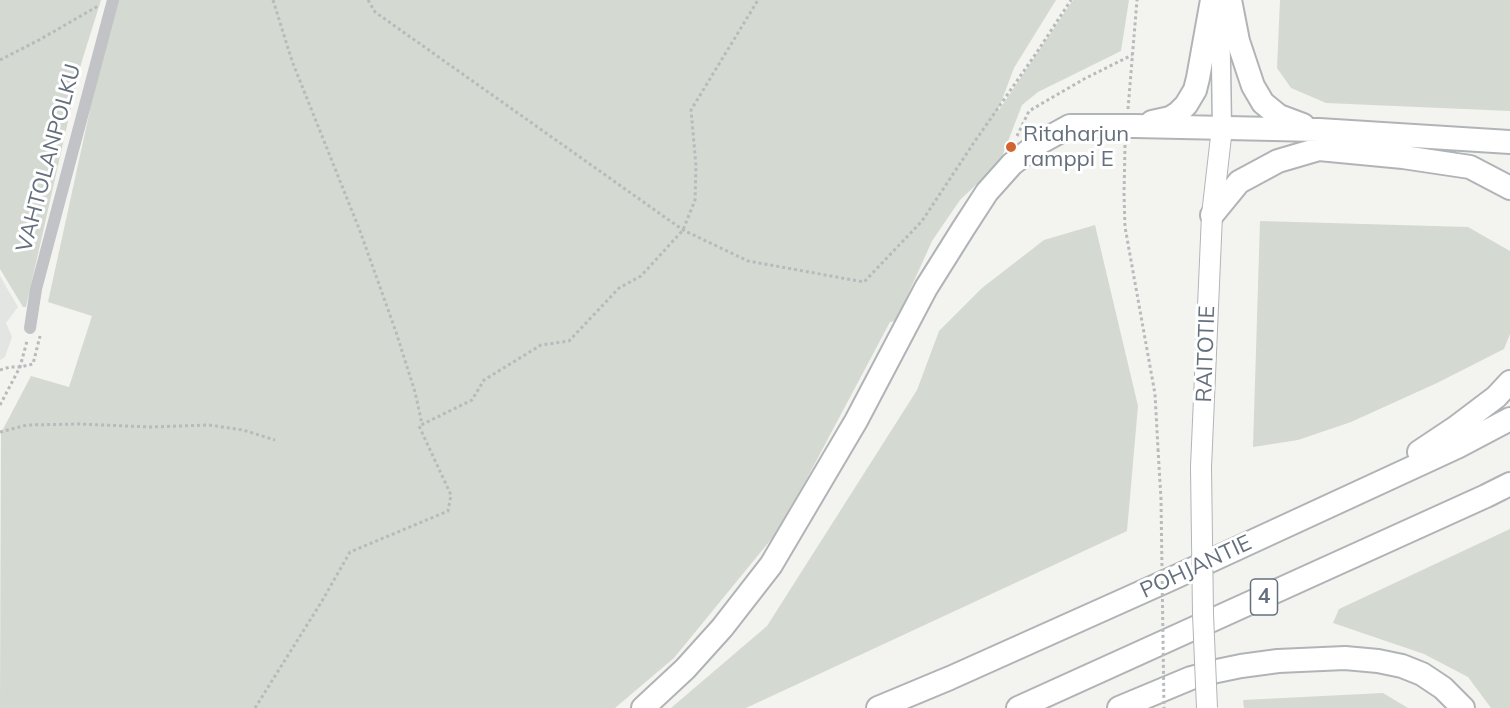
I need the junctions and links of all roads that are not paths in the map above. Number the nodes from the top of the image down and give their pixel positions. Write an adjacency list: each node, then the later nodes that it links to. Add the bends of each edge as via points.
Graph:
1 (113, 0): 11 (street, VAHTOLANPOLKU, via 36,289)
2 (1212, 0): 5 (highway, via 1198,78 1186,105 1170,118)
3 (1221, 0): 6 (main road, RAITOTIE)
4 (1230, 0): 7 (highway, via 1238,41 1263,103 1279,116)
5 (1130, 128): 6 (highway); 16 (highway, via 1070,126 1039,143 987,192 926,288 856,421 771,565 722,628)
6 (1222, 128): 7 (highway); 10 (main road, RAITOTIE)
7 (1319, 130): 8 (highway)
8 (1510, 142)
9 (1510, 188): 10 (highway, via 1470,167 1319,149 1278,161 1239,182)
10 (1212, 215): 20 (main road, RAITOTIE, bridge, via 1201,467)
11 (30, 328)
12 (1510, 382): 15 (highway, via 1455,428)
13 (1510, 419): 15 (highway, POHJANTIE / 4)
14 (1510, 484): 18 (highway, 4)
15 (1364, 490): 17 (highway, POHJANTIE / 4)
16 (643, 708)
17 (878, 708)
18 (1018, 708)
19 (1119, 708): 21 (highway, via 1176,683 1217,671 1314,658 1402,666 1443,688)
20 (1207, 708)
21 (1463, 708)

